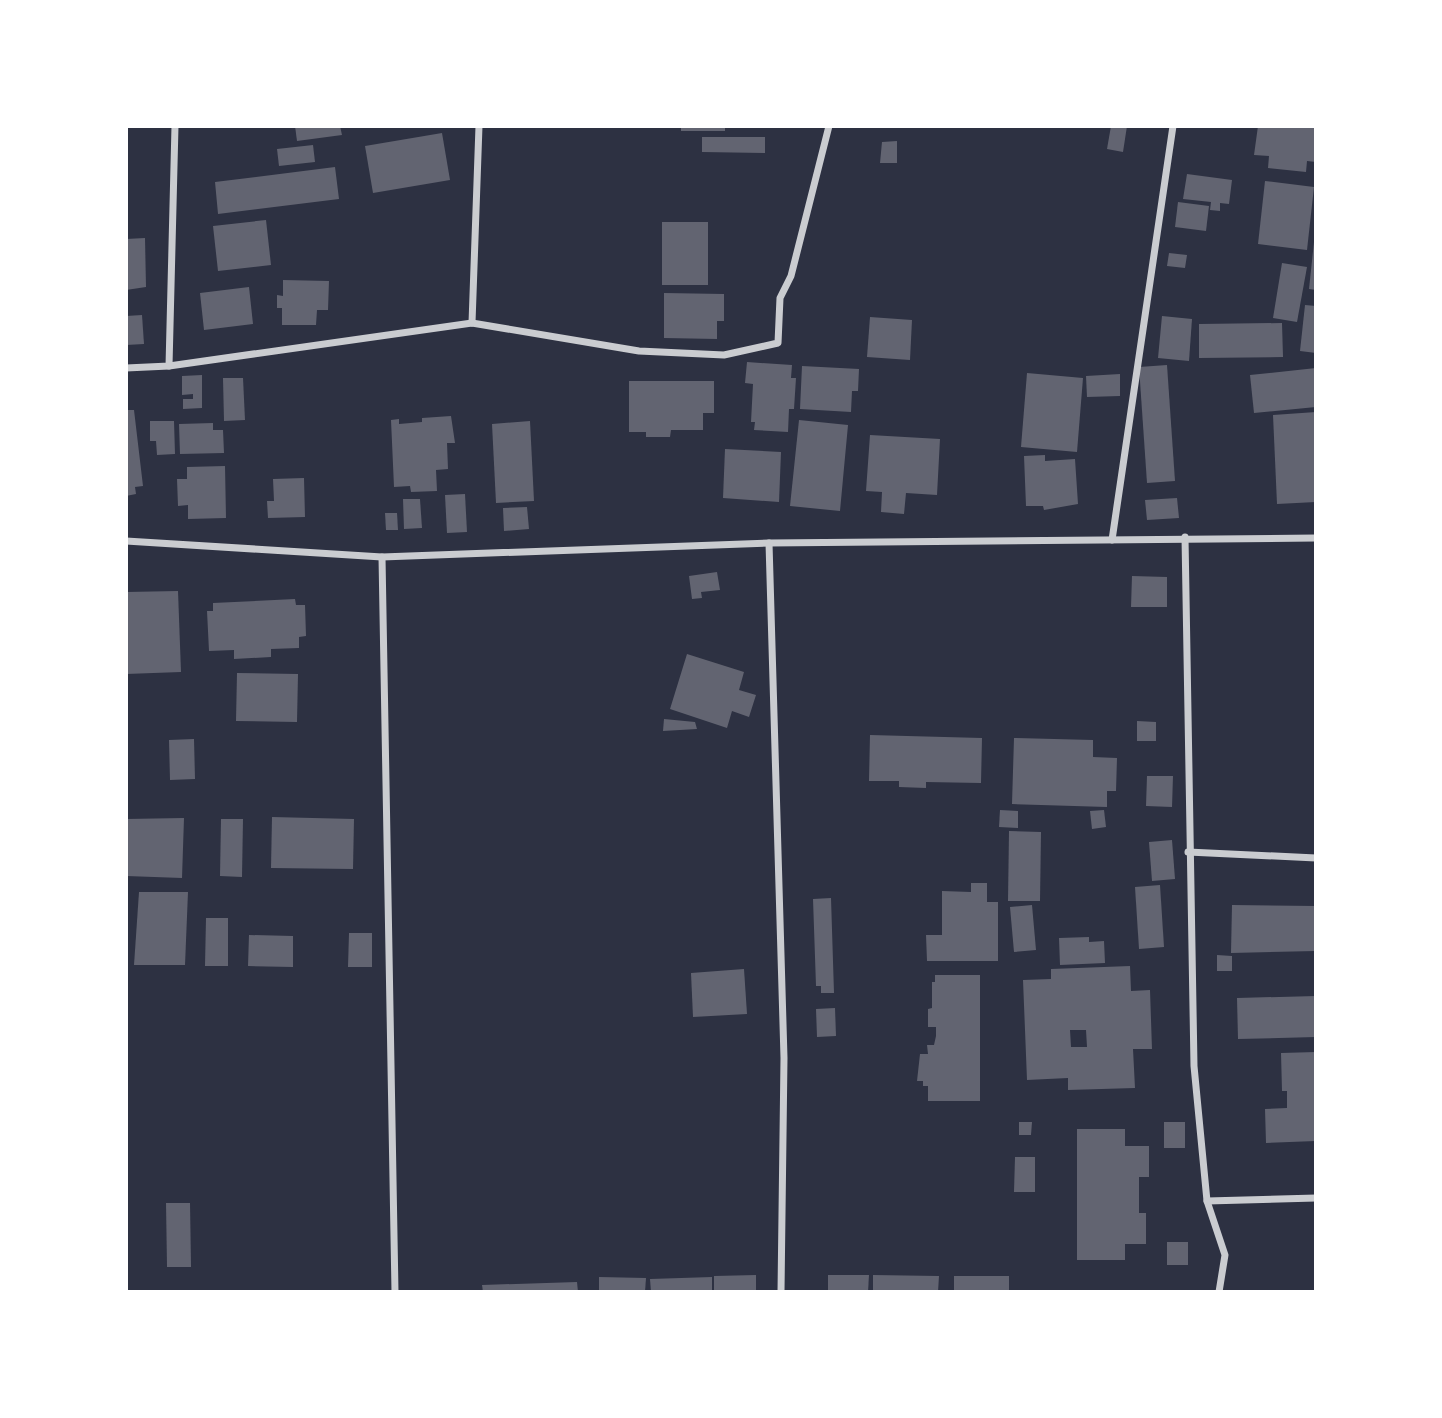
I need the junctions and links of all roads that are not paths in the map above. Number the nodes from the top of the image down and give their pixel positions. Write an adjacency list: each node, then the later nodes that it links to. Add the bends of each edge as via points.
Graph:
1 (175, 126): 6 (street)
2 (479, 126): 5 (street)
3 (829, 126): 5 (street, via 791,276 780,298 778,343 724,355 639,351)
4 (1173, 126): 11 (street)
5 (472, 323): 6 (street)
6 (169, 366): 7 (street)
7 (126, 368)
8 (1185, 537): 9 (street); 11 (street); 14 (street)
9 (1316, 538)
10 (126, 541): 13 (street)
11 (1112, 541): 12 (street)
12 (769, 543): 13 (street); 19 (street, via 784,1058)
13 (382, 557): 18 (street)
14 (1188, 852): 15 (street); 17 (street, via 1194,1066)
15 (1316, 858)
16 (1316, 1198): 17 (street)
17 (1207, 1201): 20 (street, via 1225,1255)
18 (395, 1292)
19 (781, 1292)
20 (1219, 1292)

